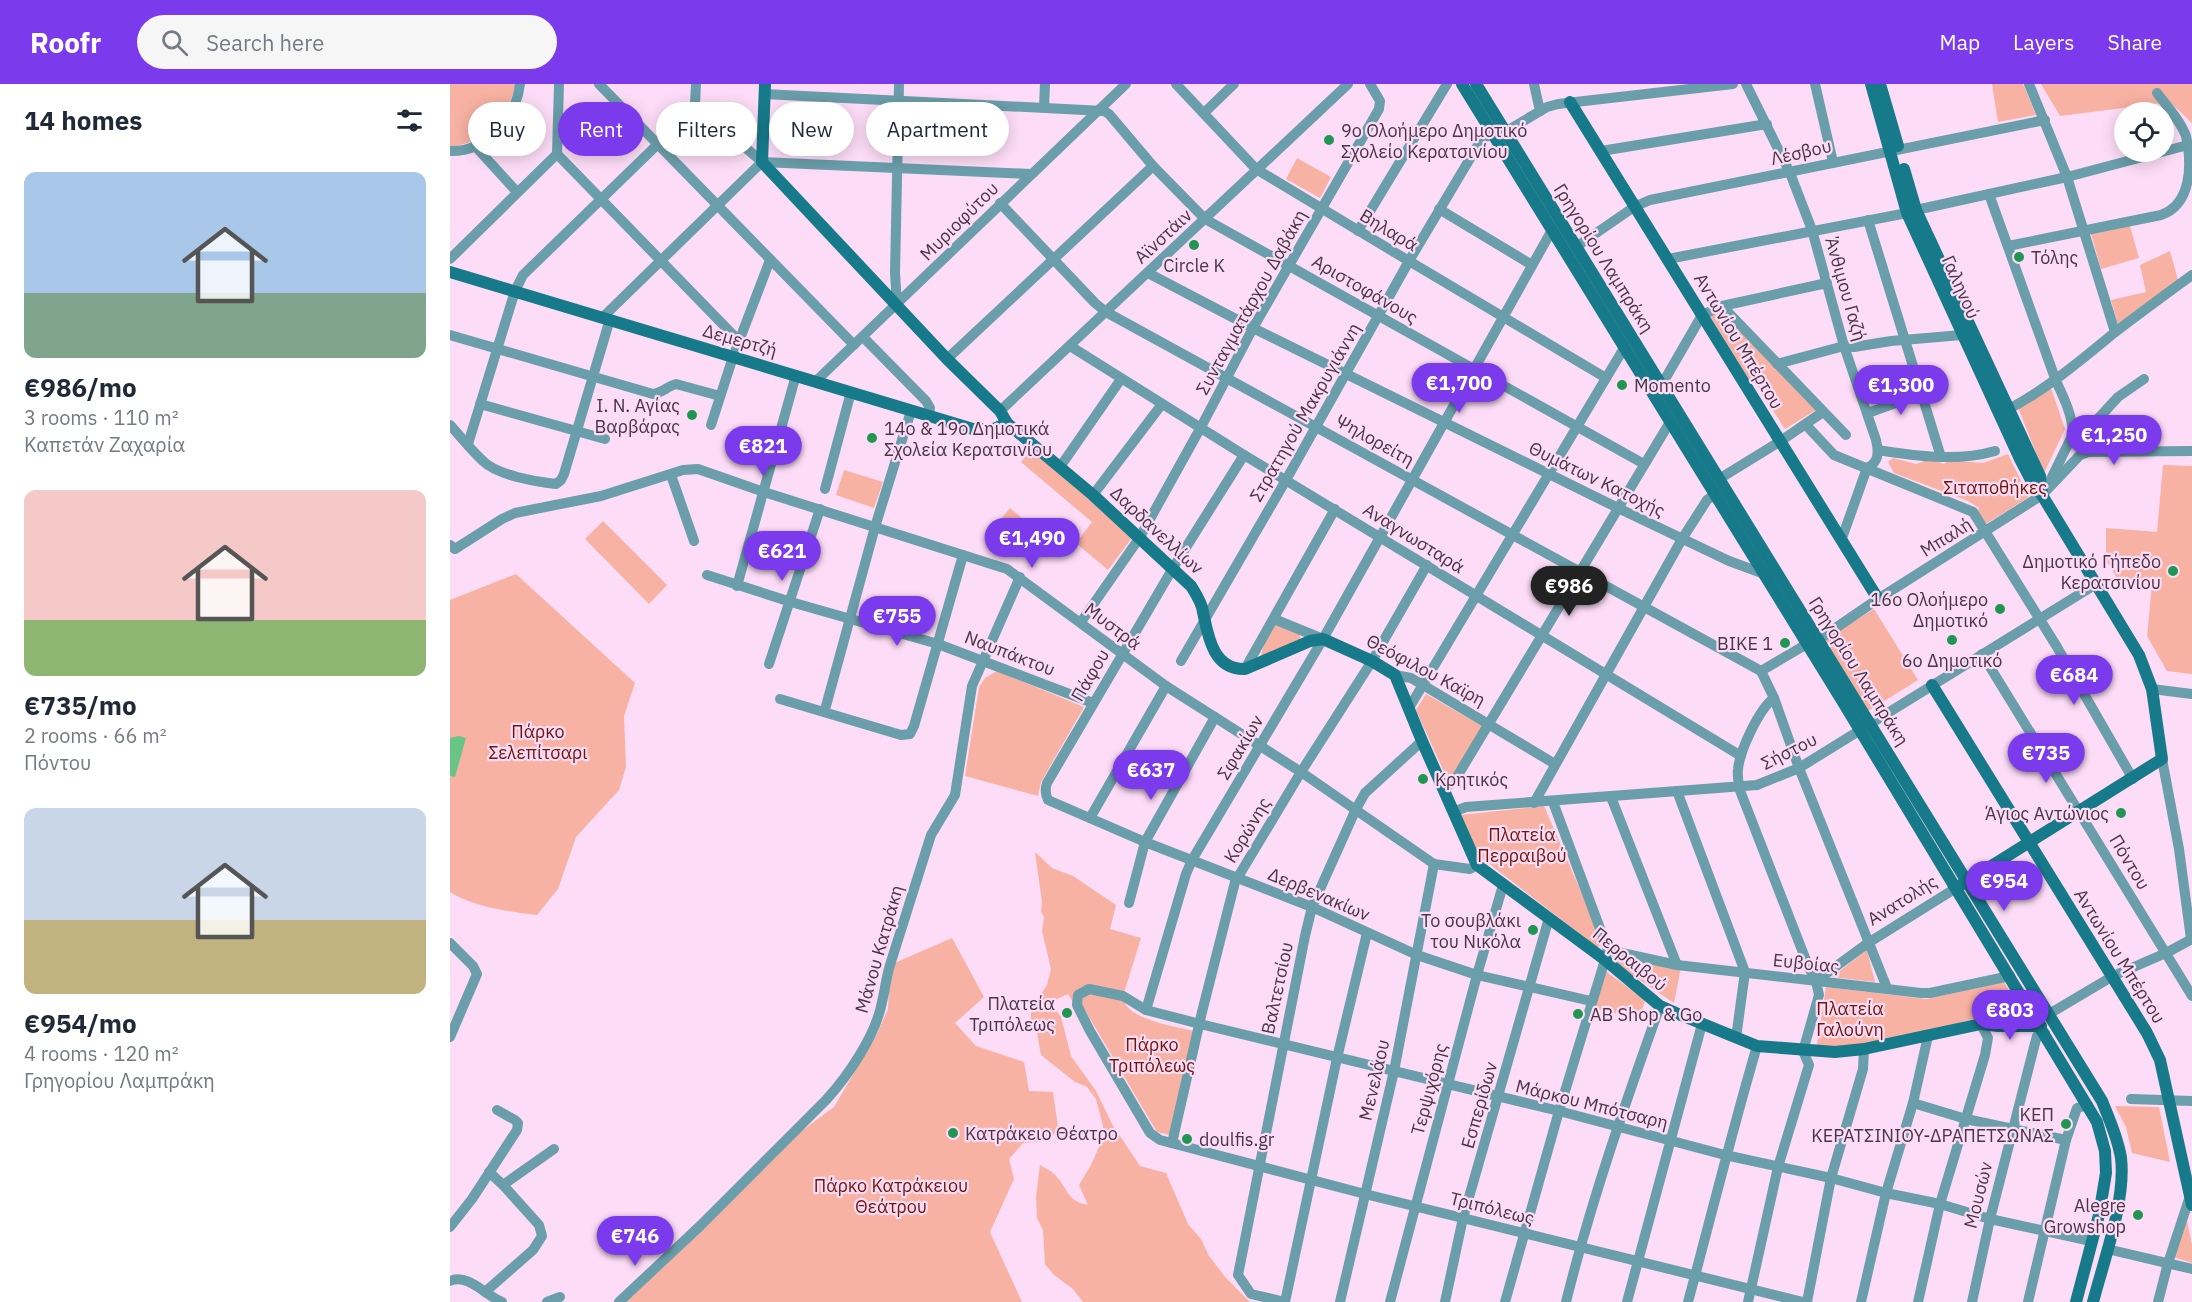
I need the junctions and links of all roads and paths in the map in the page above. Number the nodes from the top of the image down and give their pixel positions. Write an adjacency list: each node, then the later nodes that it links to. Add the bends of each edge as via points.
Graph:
1 (520, 84): 25 (street)
2 (559, 84): 43 (street)
3 (599, 84): 36 (street)
4 (696, 84): 26 (street)
5 (898, 84): 24 (street)
6 (1045, 84): 28 (street)
7 (1126, 84): 29 (street, Μυριοφύτου)
8 (1176, 84): 31 (street, Βηλαρά)
9 (1234, 84): 31 (street)
10 (1348, 84): 51 (street, Αϊνστάιν)
11 (1370, 84): 61 (street, Συνταγματάρχου Δαβάκη, via 1381,105)
12 (1447, 84): 68 (street)
13 (1462, 84): 35 (street, Γρηγορίου Λαμπράκη)
14 (1476, 84): 34 (street, Γρηγορίου Λαμπράκη)
15 (1534, 84): 30 (street)
16 (1733, 84): 27 (street)
17 (1746, 84): 33 (street, Άνθιμου Γαζή)
18 (1815, 84): 48 (street)
19 (1870, 84): 40 (street, Γαληνού)
20 (1880, 84): 40 (street, Γαληνού)
21 (2029, 84): 32 (street)
22 (765, 89): 24 (street); 47 (street)
23 (2157, 93): 37 (street, via 2183,128)
24 (898, 101): 28 (street); 50 (street)
25 (516, 102)
26 (696, 102)
27 (1570, 102): 30 (street); 42 (street, Αντωνίου Μπέρτου)
28 (1044, 107): 29 (street)
29 (1098, 110): 49 (street, Αριστοφάνους, via 1109,114); 53 (street, Μυριοφύτου)
30 (1540, 111): 34 (street)
31 (1204, 113): 51 (street, Βηλαρά)
32 (2045, 120): 40 (street, Λέσβου); 54 (street)
33 (1767, 124): 42 (street); 52 (street, Άνθιμου Γαζή)
34 (1505, 132): 71 (street, Γρηγορίου Λαμπράκη)
35 (1492, 133): 62 (street, Στρατηγού Μακρυγιάννη, via 1481,140); 66 (street, Γρηγορίου Λαμπράκη)
36 (656, 142)
37 (2188, 145): 54 (street); 69 (street, via 2189,185 2177,207 2161,215)
38 (656, 146): 57 (street)
39 (468, 148): 41 (street)
40 (1894, 149): 48 (street, Λέσβου); 63 (street, Γαληνού)
41 (450, 151)
42 (1601, 151): 60 (street, Αντωνίου Μπέρτου)
43 (557, 154): 55 (street); 57 (street)
44 (485, 156): 55 (street)
45 (670, 156): 59 (street)
46 (755, 156): 47 (street)
47 (762, 162): 50 (street); 59 (street); 85 (street)
48 (1833, 162): 52 (street, Λέσβου)
49 (1154, 166): 64 (street, Αριστοφάνους); 73 (street)
50 (896, 169): 53 (street); 85 (street)
51 (1256, 169): 61 (street, Βηλαρά); 64 (street, Αϊνστάιν)
52 (1790, 172): 60 (street, Λέσβου, via 1650,200); 67 (street, Άνθιμου Γαζή)
53 (1030, 174): 58 (street, Μυριοφύτου)
54 (2067, 177): 56 (street); 69 (street)
55 (516, 192): 72 (street)
56 (1989, 194): 63 (street); 70 (street)
57 (599, 200): 76 (street); 84 (street, via 523,275)
58 (1000, 203): 73 (street, Ψηλορείτη); 85 (street, Μυριοφύτου)
59 (717, 205): 75 (street); 76 (street)
60 (1634, 207): 71 (street, Λέσβου); 74 (street, Αντωνίου Μπέρτου)
61 (1322, 210): 68 (street, Βηλαρά); 78 (street, Συνταγματάρχου Δαβάκη)
62 (1439, 210): 77 (street, Στρατηγού Μακρυγιάννη); 79 (street)
63 (1912, 211): 65 (street); 95 (street, Γαληνού); 123 (street, Γαληνού)
64 (1205, 219): 78 (street, Αριστοφάνους); 81 (street, Αϊνστάιν)
65 (1868, 220): 67 (street); 97 (street)
66 (1552, 230): 79 (street, Σφακίων); 103 (street, Γρηγορίου Λαμπράκη)
67 (1812, 230): 74 (street); 83 (street, Άνθιμου Γαζή)
68 (1358, 231): 77 (street, Βηλαρά)
69 (2083, 232): 70 (street); 93 (street)
70 (2008, 246): 116 (street)
71 (1576, 247): 117 (street, Γρηγορίου Λαμπράκη)
72 (450, 259)
73 (1053, 259): 87 (street, Ψηλορείτη); 105 (street)
74 (1668, 259): 88 (street, Αντωνίου Μπέρτου)
75 (770, 260): 98 (street); 99 (street)
76 (659, 261): 91 (street); 98 (street)
77 (1408, 261): 89 (street, Στρατηγού Μακρυγιάννη); 90 (street, Βηλαρά)
78 (1289, 265): 89 (street, Αριστοφάνους); 92 (street, Συνταγματάρχου Δαβάκη)
79 (1532, 265): 90 (street, Σφακίων)
80 (450, 272): 84 (street, Δεμερτζή)
81 (1148, 273): 87 (street, Αϊνστάιν); 92 (street, Θυμάτων Κατοχής)
82 (2192, 275): 93 (street)
83 (1827, 284): 86 (street); 101 (street, Άνθιμου Γαζή)
84 (515, 291): 91 (street, Δεμερτζή); 102 (street)
85 (897, 305): 96 (street, Μυριοφύτου); 105 (street)
86 (1722, 306): 88 (street); 106 (street)
87 (1106, 312): 100 (street, Αϊνστάιν); 111 (street, Ψηλορείτη)
88 (1702, 315): 117 (street); 142 (street, Αντωνίου Μπέρτου)
89 (1379, 316): 107 (street, Αριστοφάνους); 109 (street, Στρατηγού Μακρυγιάννη)
90 (1503, 317): 107 (street, Σφακίων); 112 (street, Βηλαρά)
91 (606, 318): 104 (street, Δεμερτζή); 110 (street)
92 (1253, 328): 109 (street, Θυμάτων Κατοχής); 111 (street, Συνταγματάρχου Δαβάκη)
93 (2115, 332): 116 (street)
94 (450, 335): 102 (street)
95 (1962, 335): 97 (street); 161 (street, Γαληνού, via 2031,482)
96 (863, 337): 99 (street, Μυριοφύτου); 128 (street, via 926,401 930,408)
97 (1906, 340): 101 (street); 119 (street)
98 (739, 341): 104 (street)
99 (854, 345): 115 (street, Μυριοφύτου)
100 (1070, 346): 113 (street, Αναγνωσταρά); 125 (street, Αϊνστάιν)
101 (1845, 346): 106 (street); 127 (street, Άνθιμου Γαζή)
102 (496, 348): 110 (street); 121 (street)
103 (1624, 348): 112 (street); 129 (street, Γρηγορίου Λαμπράκη)
104 (733, 357): 108 (street, Δεμερτζή); 120 (street)
105 (947, 359): 125 (street)
106 (1777, 364): 126 (street)
107 (1474, 369): 131 (street, Σφακίων); 137 (street, Αριστοφάνους)
108 (796, 375): 115 (street, Δεμερτζή); 158 (street)
109 (1345, 375): 131 (street, Θυμάτων Κατοχής); 135 (street, Στρατηγού Μακρυγιάννη)
110 (592, 376): 120 (street, via 653,394 676,384); 138 (street)
111 (1226, 378): 135 (street, Ψηλορείτη); 136 (street, Συνταγματάρχου Δαβάκη)
112 (1606, 378): 137 (street)
113 (1121, 379): 122 (street, Αναγνωσταρά); 150 (street)
114 (2144, 380): 139 (street, via 2118,397 2096,421)
115 (816, 381): 118 (street, Δεμερτζή)
116 (2056, 381): 123 (street); 139 (street, via 2073,420)
117 (1661, 386): 154 (street, Γρηγορίου Λαμπράκη)
118 (851, 392): 124 (street, Δεμερτζή); 157 (street)
119 (1923, 393): 127 (street); 148 (street)
120 (720, 396): 133 (street)
121 (480, 404): 138 (street); 143 (street)
122 (1162, 404): 136 (street, Αναγνωσταρά); 160 (street)
123 (2009, 409): 161 (street, Γαληνού, via 2040,476)
124 (911, 411): 128 (street, Δεμερτζή); 165 (street)
125 (1000, 411): 130 (street)
126 (1823, 412): 134 (street); 140 (street)
127 (1868, 413): 144 (street, Άνθιμου Γαζή)
128 (928, 416): 130 (street, Δεμερτζή, via 973,429 994,429)
129 (1670, 422): 149 (street); 159 (street, Γρηγορίου Λαμπράκη)
130 (1007, 423): 150 (street, Δαρδανελλίων)
131 (1444, 423): 152 (street, Θυμάτων Κατοχής); 156 (street, Σφακίων)
132 (450, 425): 143 (street)
133 (711, 425)
134 (1806, 425): 142 (street); 151 (street, via 1834,455)
135 (1316, 426): 155 (street, Στρατηγού Μακρυγιάννη); 156 (street, Ψηλορείτη)
136 (1201, 427): 147 (street, Αναγνωσταρά); 168 (street, Συνταγματάρχου Δαβάκη)
137 (1577, 427): 149 (street, Αριστοφάνους); 152 (street)
138 (576, 430): 141 (street); 143 (street, via 564,474 556,484 506,473 483,462)
139 (2073, 434): 161 (street)
140 (1846, 435)
141 (605, 439)
142 (1779, 442): 154 (street); 170 (street, Αντωνίου Μπέρτου)
143 (468, 444)
144 (1878, 450): 148 (street); 151 (street, via 1874,465)
145 (1995, 451): 148 (street)
146 (2192, 451): 161 (street, Μπαλή, via 2088,452 2074,460)
147 (1244, 455): 155 (street, Αναγνωσταρά); 176 (street, Πάφου)
148 (1941, 457)
149 (1644, 464): 162 (street)
150 (1060, 467): 160 (street, Δαρδανελλίων)
151 (1867, 468): 166 (street, via 1970,509); 170 (street)
152 (1549, 474): 162 (street, Θυμάτων Κατοχής); 167 (street)
153 (671, 475): 158 (street, Μυστρά, via 698,469); 172 (street); 173 (street, via 601,496 515,513 454,549)
154 (1719, 479): 181 (street, Γρηγορίου Λαμπράκη)
155 (1286, 480): 164 (street, Αναγνωσταρά); 190 (street, Στρατηγού Μακρυγιάννη)
156 (1413, 480): 167 (street, Ψηλορείτη); 169 (street, Σφακίων)
157 (825, 489)
158 (764, 492): 163 (street, Μυστρά); 183 (street)
159 (1715, 494): 171 (street); 179 (street, Γρηγορίου Λαμπράκη)
160 (1093, 495): 168 (street, Δαρδανελλίων)
161 (2042, 495): 166 (street, Μπαλή); 182 (street, Γαληνού)
162 (1618, 508): 171 (street, Θυμάτων Κατοχής); 177 (street)
163 (820, 509): 165 (street, Μυστρά); 186 (street)
164 (1335, 509): 169 (street, Αναγνωσταρά); 191 (street)
165 (875, 527): 174 (street, Μυστρά); 188 (street)
166 (1985, 532): 185 (street, Μπαλή); 189 (street)
167 (1513, 534): 177 (street, Ψηλορείτη); 184 (street)
168 (1140, 537): 176 (street, Δαρδανελλίων); 192 (street, Συνταγματάρχου Δαβάκη)
169 (1381, 537): 175 (street, Αναγνωσταρά); 194 (street, Σφακίων)
170 (1842, 538): 185 (street, Αντωνίου Μπέρτου)
171 (1682, 539): 179 (street, Θυμάτων Κατοχής); 187 (street)
172 (694, 541)
173 (450, 545)
174 (963, 555): 180 (street, Μυστρά); 196 (street)
175 (1427, 565): 184 (street, Αναγνωσταρά); 200 (street, Κορώνης)
176 (1173, 568): 190 (street, Δαρδανελλίων, via 1191,586); 197 (street, Πάφου)
177 (1580, 570): 187 (street, Ψηλορείτη); 193 (street)
178 (707, 575): 183 (street, Ναυπάκτου)
179 (1763, 575): 181 (street, Θυμάτων Κατοχής); 195 (street, Γρηγορίου Λαμπράκη)
180 (1020, 577): 192 (street, Μυστρά); 199 (street, Μάνου Κατράκη)
181 (1779, 577): 195 (street, Γρηγορίου Λαμπράκη)
182 (2096, 584): 189 (street, Σήστου); 210 (street, Γαληνού, via 2139,654)
183 (737, 586): 186 (street, Ναυπάκτου)
184 (1476, 596): 193 (street, Αναγνωσταρά); 207 (street)
185 (1878, 599): 195 (street, Μπαλή)
186 (791, 602): 188 (street, Ναυπάκτου); 202 (street)
187 (1644, 606): 204 (street, Ψηλορείτη); 206 (street)
188 (852, 618): 196 (street, Ναυπάκτου); 215 (street)
189 (2038, 618): 198 (street, Σήστου); 227 (street)
190 (1204, 619): 201 (street, Στρατηγού Μακρυγιάννη); 203 (street, Δαρδανελλίων, via 1219,660)
191 (1274, 619): 194 (street, Θεόφιλου Καϊρη); 203 (street)
192 (1081, 622): 197 (street, Μυστρά)
193 (1542, 634): 206 (street, Αναγνωσταρά); 218 (street)
194 (1323, 639): 200 (street, Θεόφιλου Καϊρη); 203 (street); 221 (street, Σφακίων)
195 (1812, 642): 204 (street, Μπαλή); 219 (street, Γρηγορίου Λαμπράκη)
196 (938, 644): 199 (street, Ναυπάκτου); 213 (street, via 909,734 901,735)
197 (1122, 653): 209 (street, Μυστρά); 214 (street, Πάφου)
198 (1982, 654): 208 (street, Σήστου); 237 (street, Πόντου)
199 (983, 660): 214 (street, Ναυπάκτου); 332 (street, Μάνου Κατράκη, via 972,686 955,795 931,835 882,1003 860,1052 826,1100)
200 (1372, 660): 205 (street, Θεόφιλου Καϊρη); 226 (street, Κορώνης)
201 (1181, 661)
202 (770, 664)
203 (1245, 669)
204 (1761, 671): 212 (street)
205 (1395, 675): 207 (street, Θεόφιλου Καϊρη); 216 (street, Περραιβού)
206 (1607, 675): 222 (street, Αναγνωσταρά); 224 (street)
207 (1423, 685): 216 (street); 218 (street, Θεόφιλου Καϊρη)
208 (1932, 685): 219 (street, Σήστου); 240 (street, Αντωνίου Μπέρτου)
209 (1166, 686): 217 (street, Μυστρά); 238 (street)
210 (2152, 689): 211 (street); 223 (street, Γαληνού)
211 (2192, 694)
212 (1773, 698): 222 (street); 225 (street)
213 (780, 699)
214 (1093, 703): 231 (street, Πάφου)
215 (826, 706)
216 (1409, 708): 220 (street, Περραιβού)
217 (1215, 717): 221 (street, Μυστρά); 239 (street)
218 (1488, 723): 224 (street, Θεόφιλου Καϊρη); 229 (street, via 1455,780)
219 (1864, 726): 225 (street, Σήστου); 245 (street, Γρηγορίου Λαμπράκη)
220 (1422, 741): 229 (street, Περραιβού); 235 (street, Βαλτετσίου, via 1365,793)
221 (1260, 745): 226 (street, Μυστρά); 241 (street, Σφακίων)
222 (1741, 756): 228 (street)
223 (2163, 759): 227 (street, Ανατολής); 251 (street)
224 (1555, 764): 234 (street)
225 (1799, 768): 228 (street, Σήστου); 253 (street)
226 (1301, 772): 235 (street, Μυστρά); 244 (street, Κορώνης)
227 (2133, 778): 237 (street, Ανατολής)
228 (1739, 788): 230 (street, Σήστου); 262 (street)
229 (1443, 789): 236 (street, Περραιβού)
230 (1677, 791): 232 (street, Σήστου); 258 (street)
231 (1045, 792): 238 (street, Δερβενακίων, via 1048,800)
232 (1611, 797): 233 (street, Σήστου); 257 (street)
233 (1553, 802): 234 (street, Σήστου); 256 (street)
234 (1534, 803): 236 (street, Σήστου, via 1466,807)
235 (1356, 809): 242 (street, Μυστρά); 248 (street, Βαλτετσίου)
236 (1453, 812): 243 (street, Περραιβού)
237 (2080, 812): 240 (street, Ανατολής); 254 (street, Πόντου)
238 (1090, 818): 239 (street, Δερβενακίων)
239 (1145, 842): 241 (street, Δερβενακίων); 247 (street)
240 (2029, 843): 245 (street, Ανατολής); 261 (street, Αντωνίου Μπέρτου)
241 (1192, 860): 244 (street, Δερβενακίων); 270 (street, Σφακίων)
242 (1434, 864): 243 (street, Μυστρά, via 1470,868); 255 (street, Μενελάου)
243 (1477, 865): 246 (street, Περραιβού)
244 (1237, 877): 248 (street, Δερβενακίων); 272 (street, Κορώνης)
245 (1962, 884): 253 (street, Ανατολής); 260 (street, Γρηγορίου Λαμπράκη); 271 (street, Γρηγορίου Λαμπράκη)
246 (1503, 885): 249 (street, Περραιβού); 259 (street, Τερψιχόρης)
247 (1129, 903)
248 (1312, 908): 250 (street, Δερβενακίων); 279 (street, Βαλτετσίου)
249 (1549, 918): 256 (street, Περραιβού); 263 (street, Εσπερίδων)
250 (1367, 933): 255 (street, Δερβενακίων); 283 (street)
251 (2191, 939): 254 (street)
252 (450, 943): 277 (street, via 477,974)
253 (1868, 943): 262 (street, Ανατολής); 264 (street)
254 (2166, 953): 261 (street); 266 (street, Πόντου)
255 (1417, 955): 259 (street, Δερβενακίων); 284 (street, Μενελάου)
256 (1606, 955): 257 (street, Ευβοίας); 267 (street); 268 (street, Περραιβού)
257 (1677, 965): 258 (street, Ευβοίας)
258 (1745, 972): 262 (street, Ευβοίας); 278 (street)
259 (1477, 975): 263 (street, Δερβενακίων); 285 (street, Τερψιχόρης)
260 (2010, 976): 264 (street, Ευβοίας, via 1930,993); 269 (street, Γρηγορίου Λαμπράκη)
261 (2113, 976): 271 (street); 288 (street, Αντωνίου Μπέρτου, via 2148,1033 2160,1060)
262 (1816, 981): 264 (street, Ευβοίας); 282 (street, via 1819,995)
263 (1528, 988): 267 (street, Δερβενακίων); 286 (street, Εσπερίδων)
264 (1887, 988)
265 (1089, 989): 270 (street, Μάρκου Μπότσαρη, via 1123,996); 299 (street, Τριπόλεως, via 1078,995 1077,1005 1090,1030 1150,1133)
266 (2192, 996)
267 (1591, 1001): 293 (street)
268 (1660, 1006): 273 (street, Περραιβού); 295 (street)
269 (2026, 1007): 274 (street, Περραιβού); 275 (street, Γρηγορίου Λαμπράκη)
270 (1146, 1010): 272 (street, Μάρκου Μπότσαρη)
271 (2049, 1014): 321 (street, Γρηγορίου Λαμπράκη, via 2102,1101 2120,1151 2121,1181)
272 (1200, 1024): 279 (street, Μάρκου Μπότσαρη); 299 (street, Κορώνης)
273 (1702, 1024): 278 (street, Περραιβού); 298 (street)
274 (1981, 1024): 275 (street, Περραιβού); 276 (street, Περραιβού); 294 (street, via 1988,1038)
275 (2043, 1030): 291 (street, Γρηγορίου Λαμπράκη); 296 (street, Μουσών, via 2037,1036)
276 (1928, 1036): 281 (street, Περραιβού); 290 (street)
277 (450, 1037)
278 (1736, 1038): 280 (street, Περραιβού)
279 (1282, 1044): 283 (street, Μάρκου Μπότσαρη); 302 (street, Βαλτετσίου)
280 (1757, 1046): 282 (street, Περραιβού); 301 (street)
281 (1864, 1049): 282 (street, Περραιβού); 306 (street, via 1863,1069)
282 (1803, 1051): 303 (street, via 1809,1065)
283 (1337, 1058): 284 (street, Μάρκου Μπότσαρη); 307 (street)
284 (1394, 1071): 285 (street, Μάρκου Μπότσαρη); 310 (street, Μενελάου)
285 (1448, 1084): 286 (street, Μάρκου Μπότσαρη); 313 (street, Τερψιχόρης)
286 (1498, 1097): 293 (street, Μάρκου Μπότσαρη); 314 (street, Εσπερίδων)
287 (2131, 1099): 288 (street)
288 (2170, 1101): 289 (street); 304 (street, Αντωνίου Μπέρτου)
289 (2192, 1101)
290 (1913, 1103): 294 (street); 309 (street)
291 (2088, 1105): 297 (street, via 2077,1108); 319 (street, Γρηγορίου Λαμπράκη, via 2105,1151 2106,1173)
292 (497, 1110): 305 (street, via 518,1126)
293 (1559, 1111): 295 (street, Μάρκου Μπότσαρη); 318 (street)
294 (1966, 1119): 296 (street); 312 (street)
295 (1617, 1126): 298 (street, Μάρκου Μπότσαρη); 320 (street)
296 (2014, 1128): 297 (street); 315 (street, Μουσών)
297 (2066, 1140): 317 (street)
298 (1671, 1141): 301 (street, Μάρκου Μπότσαρη); 322 (street)
299 (1172, 1143): 302 (street, Τριπόλεως)
300 (554, 1149): 308 (street)
301 (1725, 1155): 303 (street, Μάρκου Μπότσαρη); 325 (street)
302 (1259, 1167): 307 (street, Τριπόλεως); 333 (street, Βαλτετσίου, via 1238,1275 1251,1294)
303 (1778, 1167): 306 (street, Μάρκου Μπότσαρη); 327 (street)
304 (2188, 1171): 311 (street)
305 (489, 1172): 308 (street); 316 (street)
306 (1831, 1178): 309 (street, Μάρκου Μπότσαρη); 342 (street)
307 (1311, 1180): 310 (street, Τριπόλεως); 333 (street)
308 (503, 1185): 328 (street, via 539,1225 542,1236 533,1250)
309 (1886, 1193): 312 (street, Μάρκου Μπότσαρη); 343 (street)
310 (1365, 1194): 313 (street, Τριπόλεως); 334 (street, Μενελάου)
311 (2191, 1201): 323 (street)
312 (1940, 1204): 315 (street, Μάρκου Μπότσαρη); 344 (street)
313 (1414, 1205): 314 (street, Τριπόλεως); 335 (street, Τερψιχόρης)
314 (1464, 1218): 318 (street, Τριπόλεως); 336 (street, Εσπερίδων)
315 (1990, 1219): 317 (street, Μάρκου Μπότσαρη); 345 (street, Μουσών)
316 (451, 1223)
317 (2043, 1231): 319 (street, Μάρκου Μπότσαρη); 346 (street)
318 (1524, 1232): 320 (street, Τριπόλεως); 337 (street)
319 (2091, 1241): 347 (street, Γρηγορίου Λαμπράκη)
320 (1580, 1248): 322 (street, Τριπόλεως); 338 (street)
321 (2107, 1249): 323 (street); 348 (street, Γρηγορίου Λαμπράκη)
322 (1639, 1262): 325 (street, Τριπόλεως); 339 (street)
323 (2168, 1263): 324 (street); 349 (street)
324 (2192, 1269)
325 (1695, 1276): 327 (street, Τριπόλεως); 340 (street)
326 (450, 1281): 328 (street, via 466,1280)
327 (1751, 1289): 341 (street); 342 (street, Τριπόλεως)
328 (485, 1293): 330 (street)
329 (560, 1297): 331 (street)
330 (502, 1302)
331 (547, 1302)
332 (619, 1302)
333 (1285, 1302)
334 (1340, 1302)
335 (1390, 1302)
336 (1445, 1302)
337 (1505, 1302)
338 (1566, 1302)
339 (1627, 1302)
340 (1688, 1302)
341 (1748, 1302)
342 (1805, 1302)
343 (1861, 1302)
344 (1918, 1302)
345 (1972, 1302)
346 (2028, 1302)
347 (2076, 1302)
348 (2093, 1302)
349 (2158, 1302)

